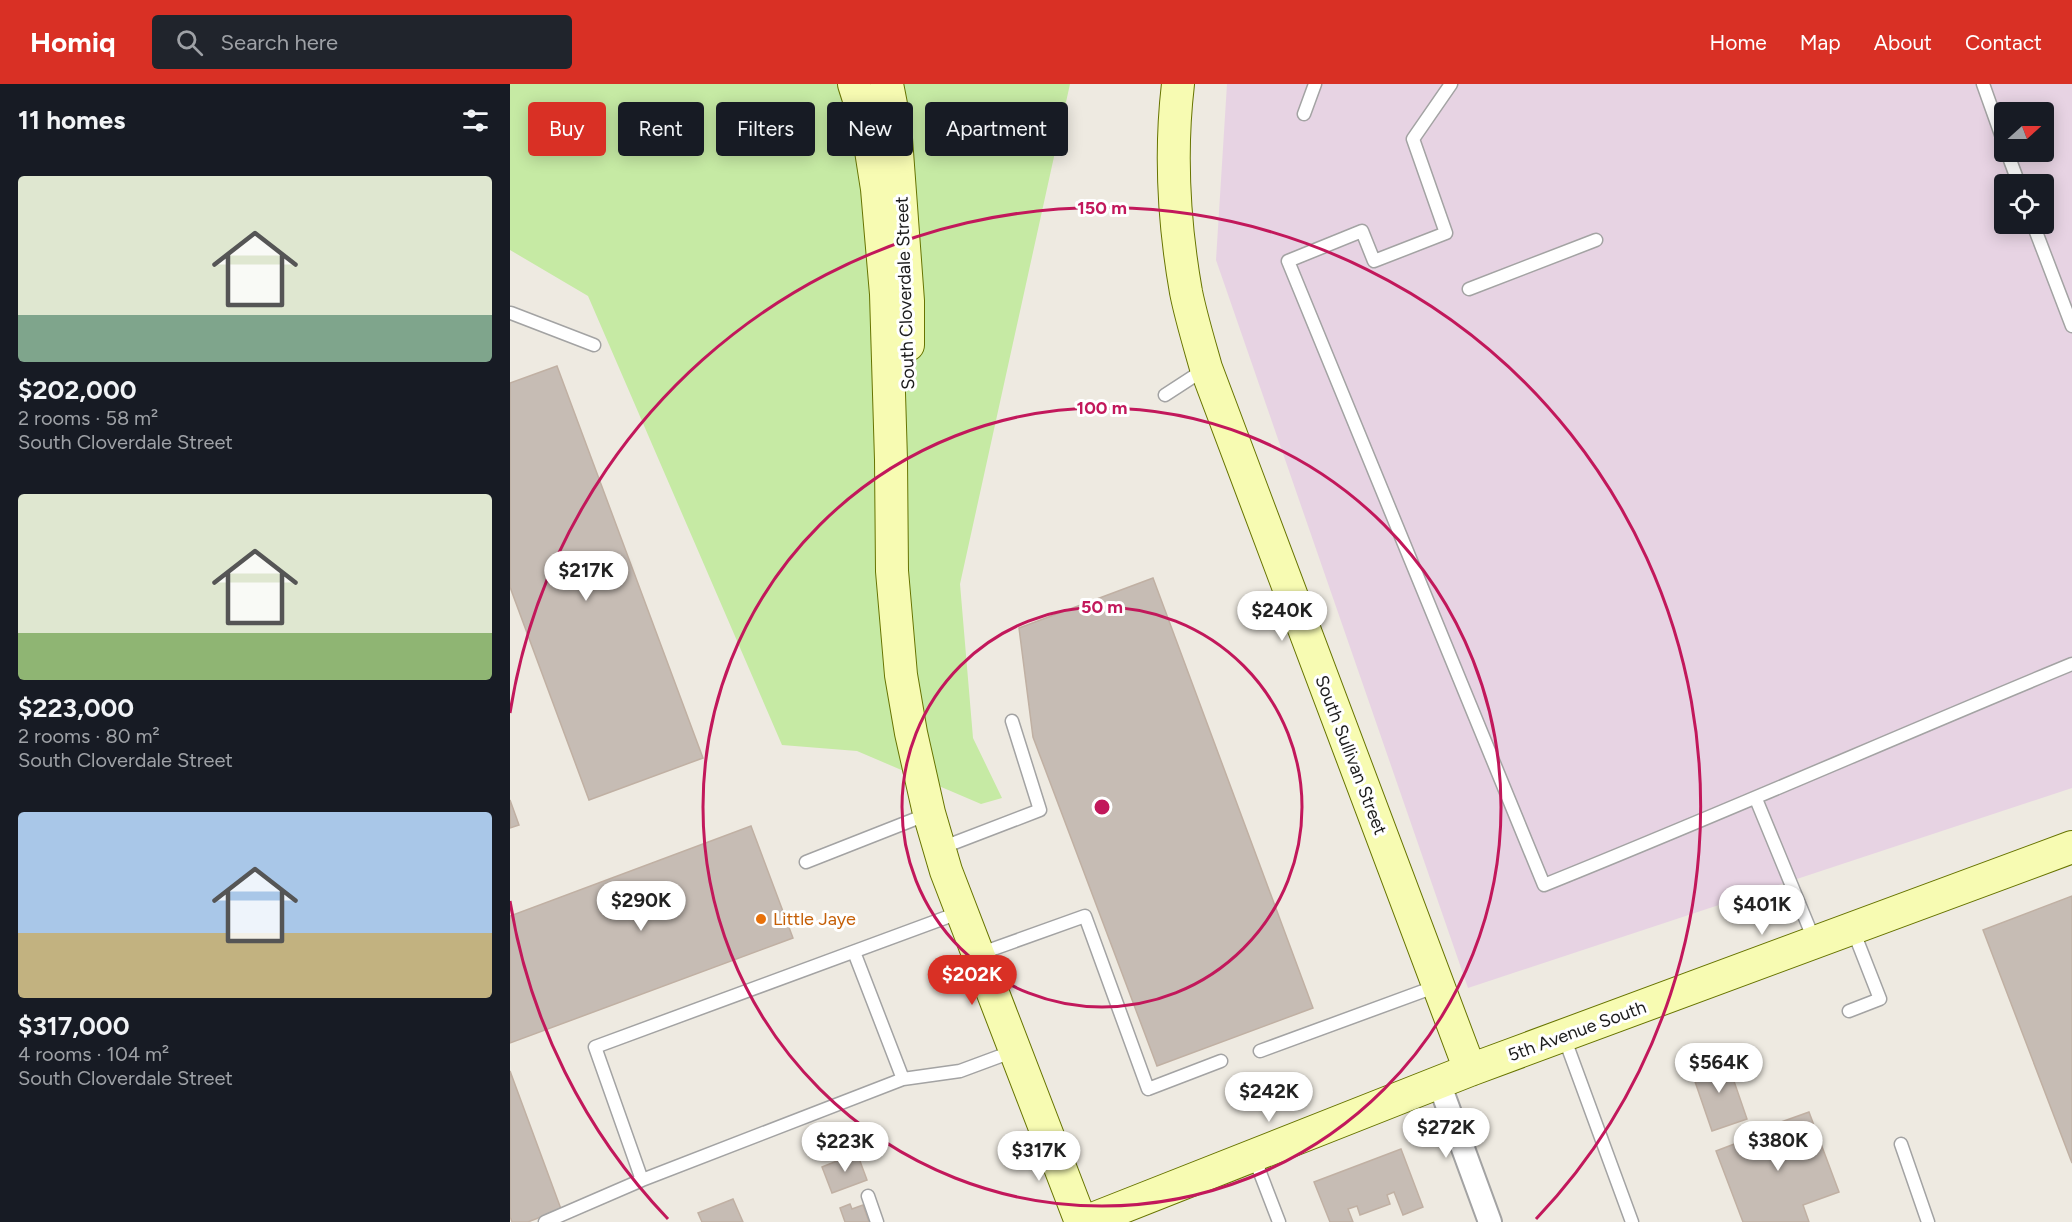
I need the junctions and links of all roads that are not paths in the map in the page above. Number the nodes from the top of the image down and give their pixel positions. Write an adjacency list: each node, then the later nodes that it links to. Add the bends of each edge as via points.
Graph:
1 (854, 84): 17 (street, South Cloverdale Street, via 867,125 877,189 886,294)
2 (887, 84): 17 (street, South Cloverdale Street, via 895,125 906,278 910,441)
3 (1178, 84): 15 (street, South Sullivan Street, via 1174,119 1177,236 1186,294)
4 (1315, 84): 7 (lane)
5 (1451, 84): 20 (lane, via 1413,139 1446,233 1374,261 1362,231 1288,261 1544,885)
6 (1983, 84): 8 (lane)
7 (1304, 114)
8 (1994, 114)
9 (2037, 234): 13 (lane)
10 (1596, 240): 11 (lane)
11 (1469, 289)
12 (511, 313): 14 (lane)
13 (2072, 326)
14 (594, 345)
15 (1206, 368): 16 (lane); 30 (street, South Sullivan Street)
16 (1165, 395)
17 (892, 499): 21 (street, South Cloverdale Street, via 892,571 901,675)
18 (2072, 664): 20 (lane)
19 (1012, 721): 23 (lane, via 1040,810)
20 (1756, 799): 27 (lane)
21 (929, 813): 23 (street, South Cloverdale Street); 24 (lane)
22 (2072, 847): 26 (street, 5th Avenue South)
23 (940, 848): 25 (street, South Cloverdale Street)
24 (806, 862)
25 (962, 912): 28 (lane); 29 (street, South Cloverdale Street)
26 (1852, 928): 27 (street, 5th Avenue South); 31 (lane, via 1880,999)
27 (1815, 942): 32 (street, 5th Avenue South)
28 (854, 952): 37 (lane); 41 (lane, via 595,1047)
29 (978, 954): 33 (street, South Cloverdale Street); 35 (lane, via 1085,916 1148,1089)
30 (1438, 986): 34 (lane); 36 (street, South Sullivan Street)
31 (1849, 1011)
32 (1563, 1035): 36 (street, 5th Avenue South); 48 (lane)
33 (1015, 1051): 37 (lane, via 960,1071); 45 (street, South Cloverdale Street)
34 (1260, 1051)
35 (1221, 1061)
36 (1470, 1070): 38 (street, 5th Avenue South)
37 (903, 1079): 41 (lane)
38 (1439, 1083): 40 (street, 5th Avenue South); 47 (street)
39 (1901, 1144): 49 (lane)
40 (1253, 1156): 45 (street, 5th Avenue South); 46 (lane)
41 (642, 1180): 43 (lane)
42 (868, 1196): 44 (lane)
43 (544, 1222)
44 (878, 1222)
45 (1083, 1222)
46 (1278, 1222)
47 (1490, 1222)
48 (1632, 1222)
49 (1928, 1222)

